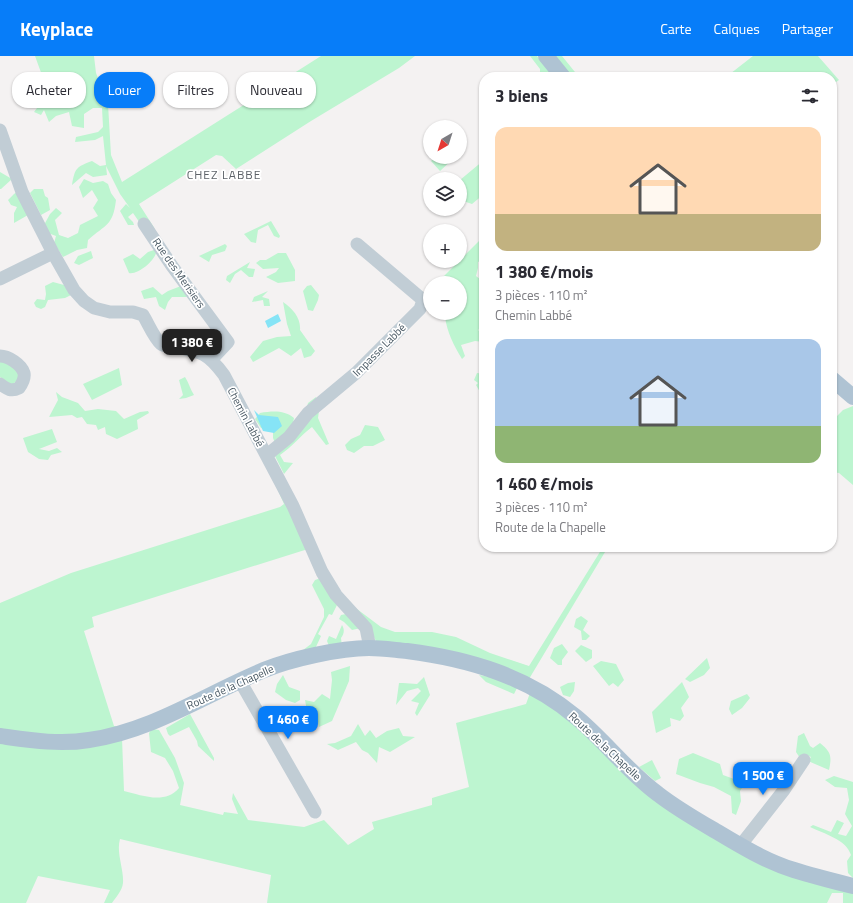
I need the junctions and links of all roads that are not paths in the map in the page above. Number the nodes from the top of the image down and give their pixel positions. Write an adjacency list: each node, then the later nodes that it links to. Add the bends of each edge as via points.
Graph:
1 (546, 56): 2 (main road)
2 (559, 72)
3 (1, 135): 6 (street, Chemin Labbé, via 22,192)
4 (144, 224): 9 (street, Rue des Merisiers, via 228,342)
5 (357, 244): 13 (street, Impasse Labbé, via 423,300 420,309 356,373 308,413 289,437)
6 (53, 253): 7 (street); 9 (street, Chemin Labbé, via 74,290 94,308 114,313 133,312 143,315 159,343 191,350)
7 (0, 279)
8 (0, 356): 11 (street, via 9,358 20,367 24,372 24,378 23,383 14,391)
9 (212, 359): 13 (street, Chemin Labbé, via 224,375)
10 (837, 383): 12 (main road)
11 (0, 384)
12 (853, 397)
13 (267, 455): 14 (street, Chemin Labbé, via 322,572 336,595 366,628)
14 (370, 648): 15 (main road, Route de la Chapelle, via 346,650 294,661 265,669); 19 (main road, Route de la Chapelle, via 438,656 475,664 532,687 577,717 656,793)
15 (240, 681): 16 (main road, Route de la Chapelle, via 148,724 120,734 63,742); 18 (street)
16 (0, 736)
17 (804, 760): 19 (street)
18 (315, 812)
19 (740, 846): 20 (main road, Route de la Chapelle, via 793,870)
20 (853, 886)

